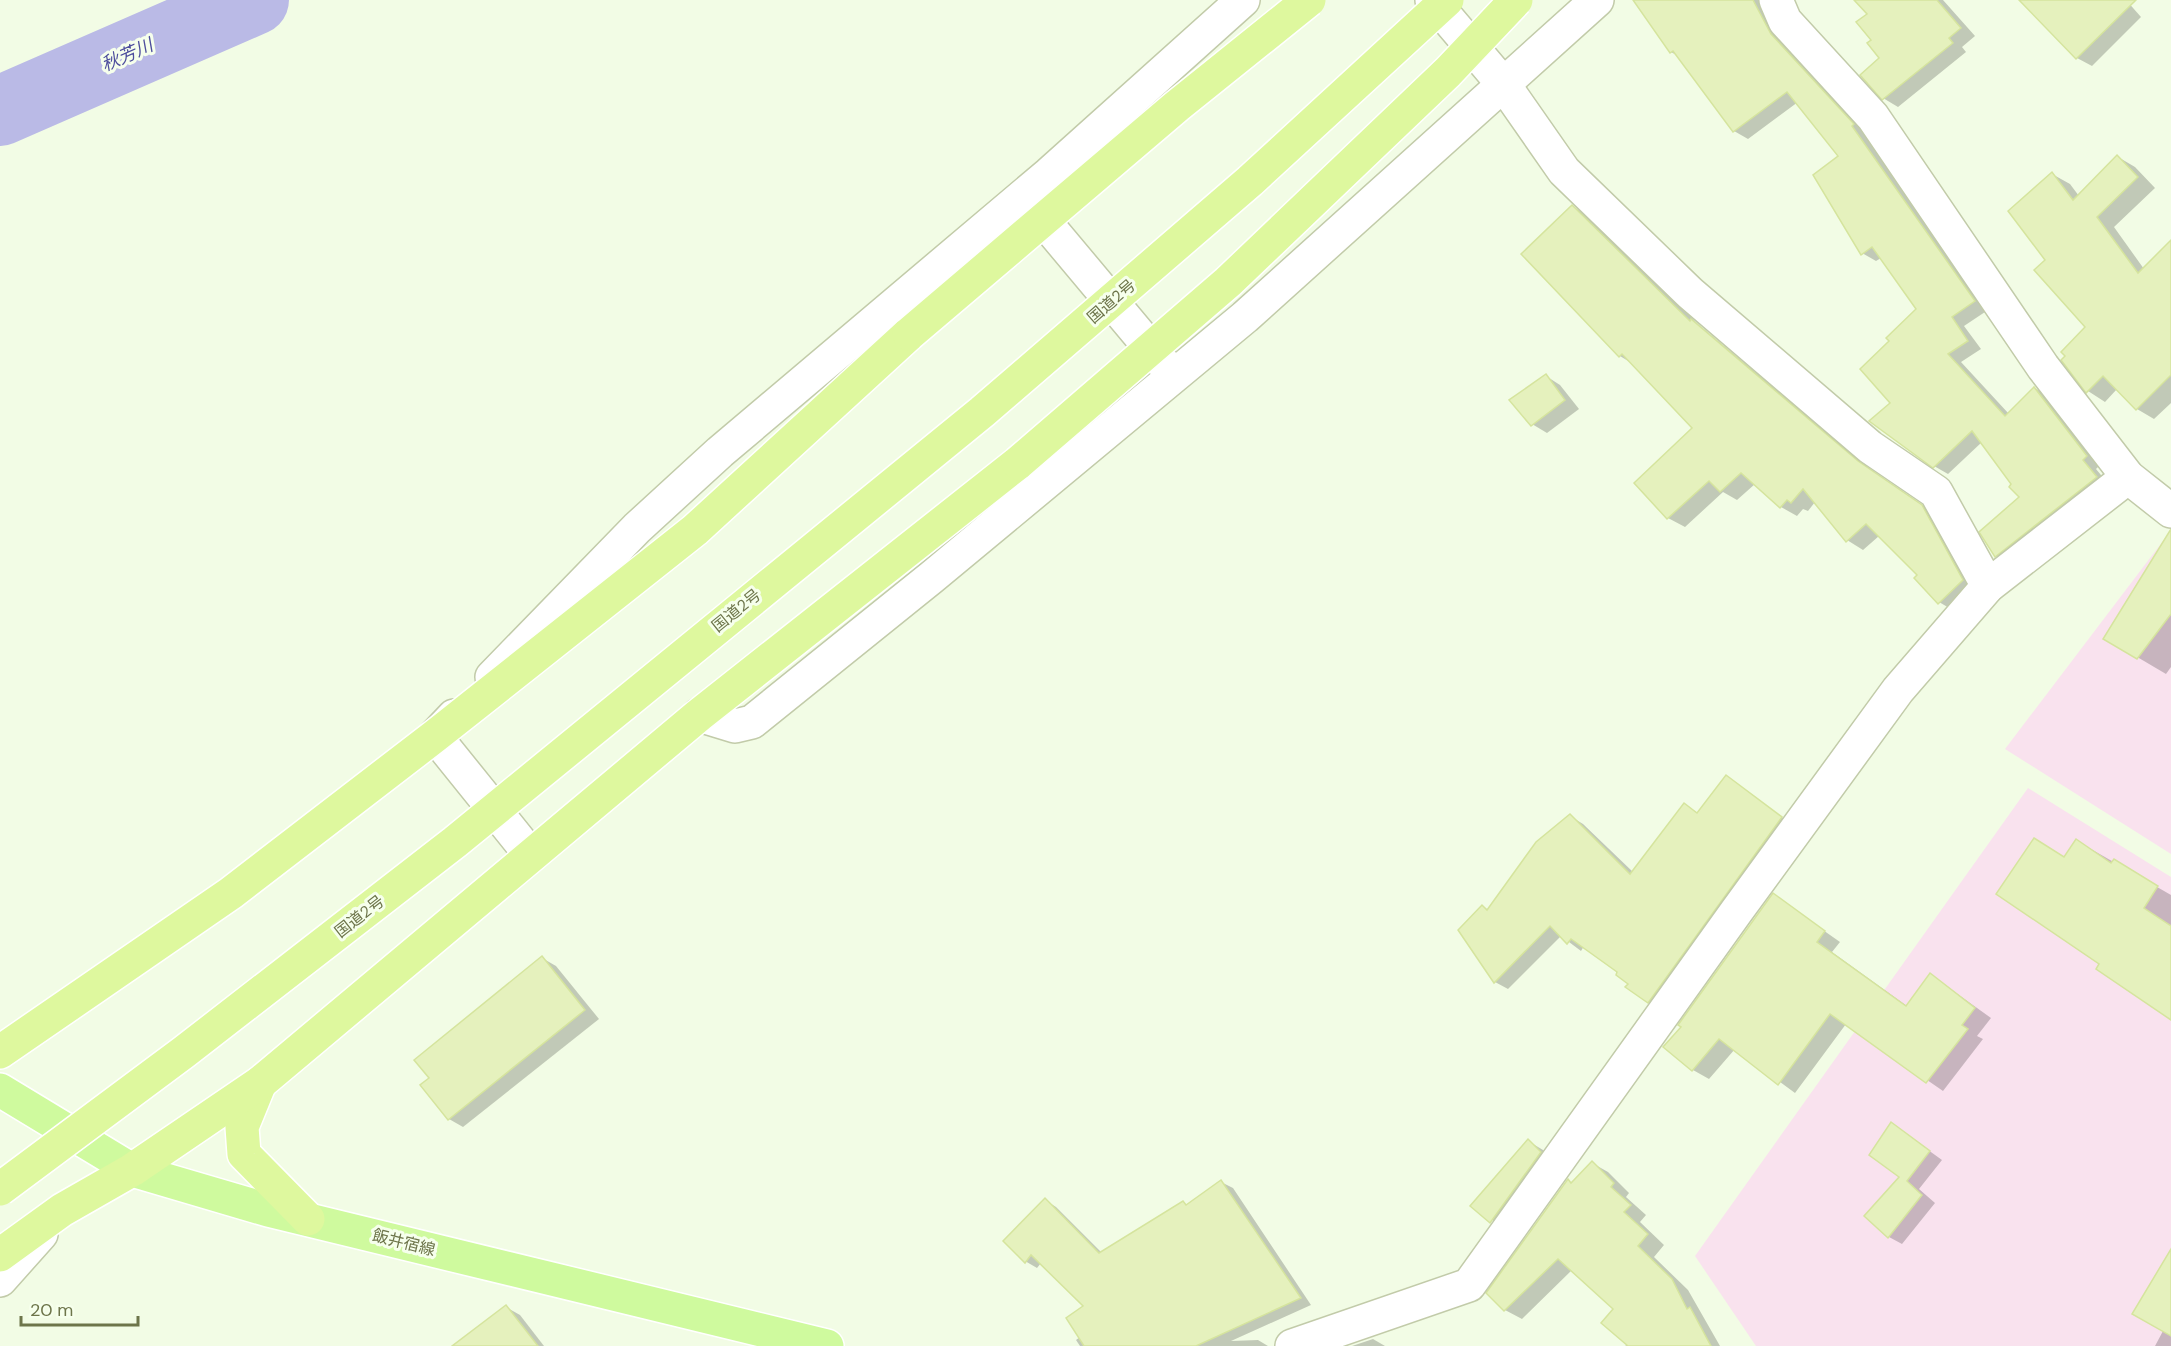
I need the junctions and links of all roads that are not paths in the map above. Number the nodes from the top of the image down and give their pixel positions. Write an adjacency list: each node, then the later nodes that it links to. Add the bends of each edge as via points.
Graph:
1 (1243, 0): 9 (street)
2 (1309, 0): 15 (highway, bridge, via 1177,106 909,334 695,530)
3 (1432, 0): 8 (street)
4 (1447, 0): 21 (highway, 国道2号, bridge, via 1250,181 982,412 455,842)
5 (1516, 0): 14 (highway, bridge, via 1448,72 1228,282 1018,463)
6 (1598, 0): 8 (street)
7 (1776, 0): 11 (street, via 1785,21 1873,117 2043,367)
8 (1504, 85): 10 (street); 13 (street, via 1564,171 1690,293 1870,447 1936,492)
9 (1023, 196): 10 (street); 15 (street, via 645,520)
10 (1174, 376): 14 (street, via 752,722 735,726)
11 (2128, 477): 12 (street); 13 (street)
12 (2171, 511)
13 (1988, 586): 27 (street, via 1898,690 1469,1285)
14 (699, 715): 16 (highway)
15 (435, 736): 16 (street); 17 (highway, via 231,892)
16 (530, 854): 18 (highway)
17 (0, 1052)
18 (260, 1083): 20 (highway); 23 (highway, via 242,1127 244,1154)
19 (0, 1090): 20 (main road, 飯井宿線)
20 (132, 1170): 22 (highway); 23 (main road, 飯井宿線)
21 (0, 1189)
22 (62, 1210): 24 (highway); 25 (street)
23 (308, 1219): 26 (main road, 飯井宿線)
24 (0, 1255)
25 (0, 1280)
26 (827, 1346)
27 (1292, 1346)

